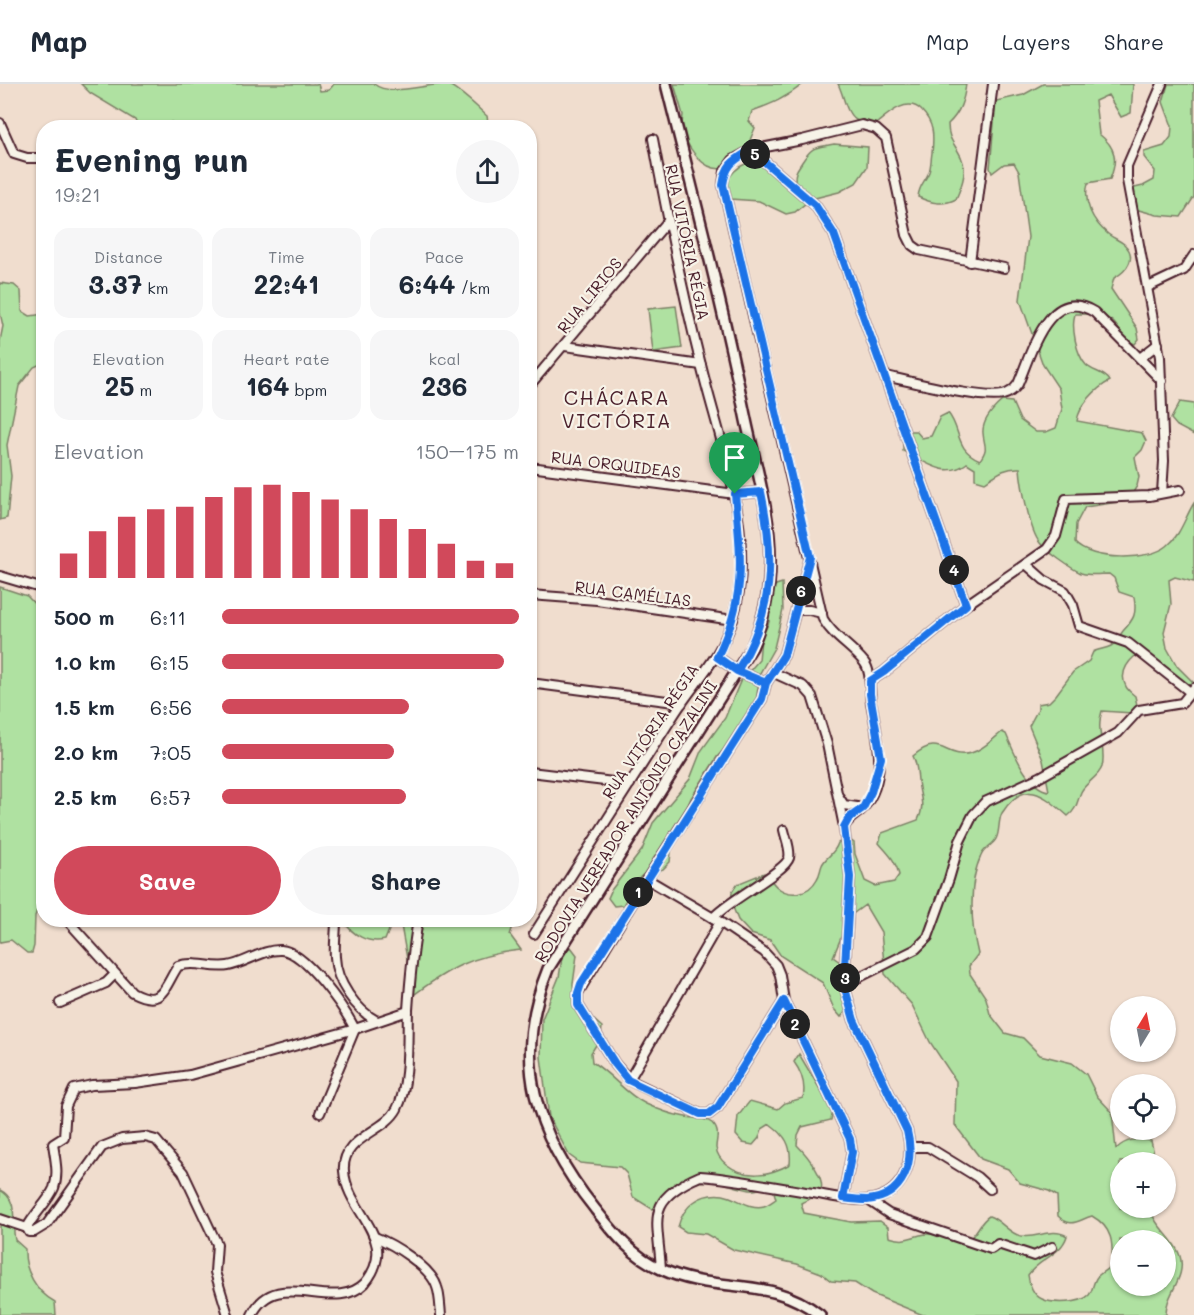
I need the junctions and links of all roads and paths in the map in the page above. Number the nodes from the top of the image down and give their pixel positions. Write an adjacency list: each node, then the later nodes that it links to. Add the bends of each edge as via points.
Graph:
1 (666, 84): 22 (main road, RODOVIA VEREADOR ANTÔNIO CAZALINI)
2 (993, 84): 10 (street)
3 (1162, 84): 12 (street, via 1127,166)
4 (0, 123): 7 (street, via 14,154)
5 (653, 139): 8 (street, RUA VITÓRIA RÉGIA)
6 (751, 150): 10 (street, via 862,125 876,129 886,138 912,245); 17 (street, via 824,215); 25 (street, via 725,171 723,185)
7 (36, 158)
8 (668, 221): 14 (street, RUA LIRIOS); 16 (street, RUA VITÓRIA RÉGIA)
9 (1194, 255): 12 (street, via 1184,270)
10 (970, 261): 11 (street)
11 (1004, 268)
12 (1148, 287): 13 (street)
13 (1158, 344): 15 (street); 19 (street)
14 (565, 346): 16 (street); 18 (street, RUA LIRIOS)
15 (1140, 358): 17 (street, via 1094,312 1083,305 1070,304 1050,316 1018,384 1005,395 976,394); 19 (street)
16 (701, 364): 24 (street, RUA VITÓRIA RÉGIA)
17 (885, 376): 30 (street)
18 (537, 378)
19 (1162, 381): 23 (street)
20 (537, 468): 24 (street, RUA ORQUIDEAS)
21 (1180, 490): 23 (street)
22 (761, 492): 24 (street, RUA ORQUIDEAS); 35 (main road, RODOVIA VEREADOR ANTÔNIO CAZALINI, via 770,542 768,587 760,629)
23 (1162, 493): 26 (street, via 1066,499 1056,536)
24 (735, 494): 33 (street, RUA VITÓRIA RÉGIA, via 741,577)
25 (810, 557): 31 (street); 32 (street)
26 (1027, 565): 30 (street); 40 (street, via 1065,591 1079,626 1128,643)
27 (0, 576): 28 (street)
28 (36, 587)
29 (537, 596): 33 (street, RUA CAMÉLIAS)
30 (966, 605): 37 (street)
31 (796, 610): 32 (street); 36 (street, via 784,655)
32 (822, 613): 37 (street, via 835,636 865,663)
33 (733, 620): 34 (street, RUA VITÓRIA RÉGIA)
34 (717, 657): 35 (street); 41 (street, RUA VITÓRIA RÉGIA)
35 (737, 671): 38 (street); 71 (main road, RODOVIA VEREADOR ANTÔNIO CAZALINI, via 557,953 538,993 531,1022 532,1088 563,1165 626,1246)
36 (774, 673): 38 (street); 44 (street, via 803,686 812,696)
37 (870, 681): 45 (street, via 881,758)
38 (766, 683): 48 (street, via 762,699)
39 (537, 684): 41 (street)
40 (1192, 690): 55 (street, via 1182,703 1139,710 1118,733 986,802 973,815 960,841 927,937 915,949)
41 (682, 703): 43 (street, RUA VITÓRIA RÉGIA)
42 (537, 773): 43 (street)
43 (630, 784): 53 (street, RUA VITÓRIA RÉGIA)
44 (837, 795): 45 (street, via 844,805); 46 (street)
45 (863, 808): 46 (street)
46 (844, 827): 55 (street, via 850,877)
47 (784, 830): 49 (street, via 789,852 784,866 723,906)
48 (646, 879): 49 (street); 61 (street, via 578,993 578,1005)
49 (716, 920): 56 (street, via 764,952 776,965); 61 (street)
50 (73, 927): 54 (street)
51 (336, 927): 59 (street, via 337,969 364,1015)
52 (417, 927): 58 (street)
53 (534, 934)
54 (115, 974): 57 (street, via 106,983); 60 (street, via 132,992 146,999 164,993 178,966 186,963 220,967 270,951 290,952 314,973)
55 (844, 985): 63 (street, via 854,1020)
56 (784, 1001): 61 (street, via 718,1107 709,1114 700,1114); 65 (street, via 850,1139 852,1152)
57 (60, 1003)
58 (408, 1011): 59 (street); 69 (street, via 408,1049 397,1108 352,1146 345,1159 344,1171 352,1193)
59 (377, 1021): 60 (street)
60 (355, 1029): 62 (street); 68 (street, via 190,1075 74,1089 66,1106 64,1137 53,1144 57,1171 53,1189)
61 (628, 1080)
62 (320, 1113)
63 (911, 1147): 64 (street, via 928,1147); 66 (street, via 904,1177 883,1196)
64 (990, 1189)
65 (843, 1198): 66 (street); 71 (street, via 700,1176 682,1184 658,1209)
66 (868, 1200): 70 (street, via 889,1214 991,1249 998,1244 1034,1256)
67 (0, 1219): 68 (street)
68 (27, 1228): 72 (street, via 34,1232 47,1224 102,1148 122,1139 156,1140 183,1172 218,1244 215,1272)
69 (375, 1237): 73 (street, via 378,1250 371,1274 352,1293 325,1297 276,1293 264,1298); 74 (street, via 394,1245 426,1270 437,1285)
70 (1052, 1247)
71 (661, 1269): 75 (main road, RODOVIA VEREADOR ANTÔNIO CAZALINI, via 701,1281 786,1294)
72 (228, 1315)
73 (252, 1315)
74 (441, 1315)
75 (820, 1315)

